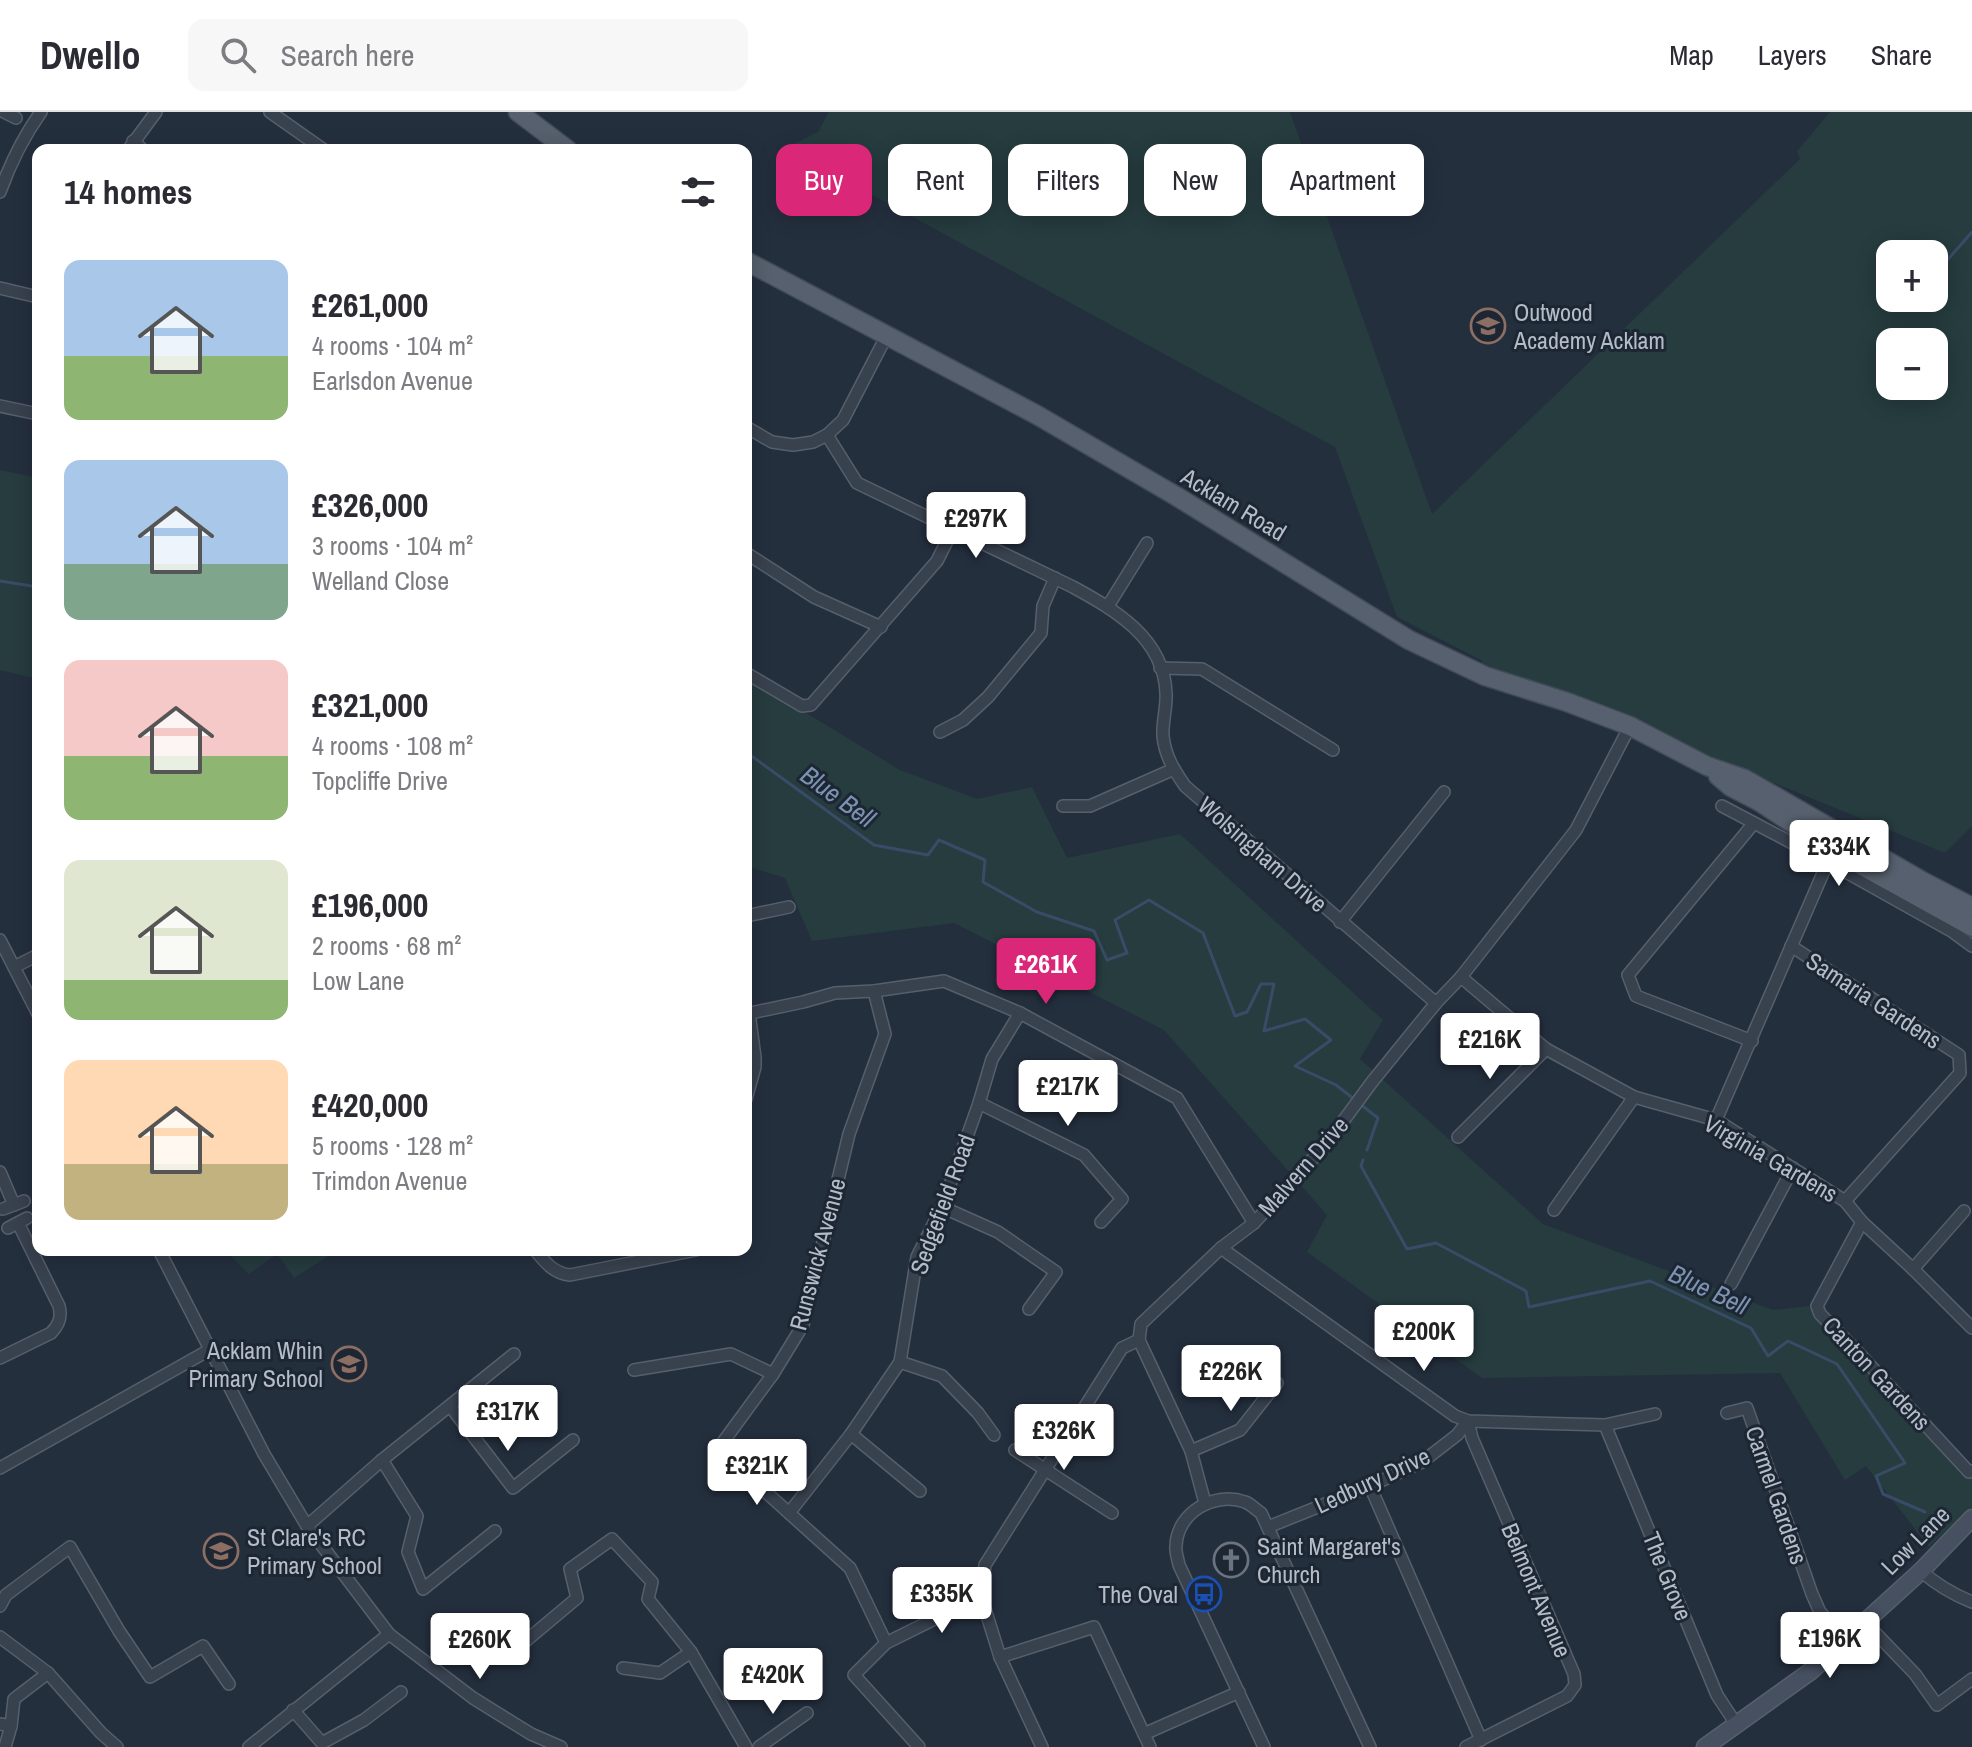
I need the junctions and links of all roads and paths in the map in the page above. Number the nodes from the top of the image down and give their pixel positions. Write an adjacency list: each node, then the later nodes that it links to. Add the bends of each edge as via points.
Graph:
1 (41, 112): 8 (street)
2 (156, 112): 5 (street)
3 (270, 112): 6 (street)
4 (518, 112): 7 (main road)
5 (132, 144)
6 (315, 144)
7 (560, 144)
8 (0, 192)
9 (752, 264): 12 (main road, Acklam Road)
10 (0, 288): 11 (street)
11 (32, 296)
12 (887, 335): 16 (street, via 843,420); 25 (main road, Acklam Road, via 1176,496 1409,640 1485,676)
13 (0, 406): 14 (street)
14 (32, 413)
15 (752, 430): 16 (street, via 772,442 793,445)
16 (827, 435): 17 (street, via 857,483)
17 (953, 529): 20 (street); 22 (street, via 937,561)
18 (1147, 543): 21 (street)
19 (752, 557): 22 (street, via 814,597)
20 (1055, 578): 21 (street); 26 (street, via 1043,606 1041,633 988,697)
21 (1108, 606): 23 (street, via 1143,636)
22 (881, 627): 24 (street, via 807,707)
23 (1160, 668): 27 (street, via 1202,669); 29 (street, Wolsingham Drive, via 1166,691 1163,734)
24 (752, 677)
25 (1630, 726): 28 (main road, Acklam Road); 45 (street, Malvern Drive, via 1576,830)
26 (940, 732)
27 (1333, 750)
28 (1707, 766): 34 (main road, Acklam Road); 36 (main road, Acklam Road, via 1745,779)
29 (1174, 769): 31 (street, via 1090,806); 38 (street, Wolsingham Drive, via 1185,786)
30 (1444, 792): 38 (street)
31 (1063, 806)
32 (1722, 806): 33 (street)
33 (1754, 823): 34 (street); 52 (street, via 1628,975 1636,996)
34 (1831, 856): 39 (main road, Acklam Road); 41 (street); 42 (street)
35 (789, 907): 37 (street)
36 (1972, 907)
37 (752, 915)
38 (1340, 922): 48 (street, Wolsingham Drive)
39 (1972, 927)
40 (0, 940): 44 (street)
41 (1791, 946): 52 (street); 61 (street, Samaria Gardens, via 1959,1055 1960,1073)
42 (1972, 946)
43 (32, 958): 44 (street)
44 (14, 967): 47 (street)
45 (1461, 977): 48 (street, Malvern Drive); 53 (street, Virginia Gardens)
46 (874, 991): 49 (street, via 835,993); 50 (street, via 944,981); 86 (street, Runswick Avenue, via 885,1034 849,1134 803,1325)
47 (32, 1002)
48 (1436, 1003): 69 (street, Malvern Drive, via 1327,1143)
49 (752, 1013)
50 (1020, 1013): 56 (street, Sedgefield Road, via 992,1059); 69 (street, via 1177,1098)
51 (752, 1041): 54 (street)
52 (1752, 1041): 57 (street)
53 (1546, 1049): 55 (street, Virginia Gardens); 58 (street)
54 (752, 1078)
55 (1634, 1097): 57 (street, Virginia Gardens); 64 (street)
56 (979, 1103): 63 (street, Sedgefield Road); 66 (street, via 1084,1155 1122,1199)
57 (1716, 1120): 59 (street, Virginia Gardens)
58 (1458, 1137)
59 (1793, 1168): 61 (street, Virginia Gardens); 77 (street)
60 (0, 1172): 62 (street)
61 (1845, 1201): 67 (street, Virginia Gardens)
62 (14, 1205)
63 (942, 1207): 78 (street, via 998,1232 1056,1272); 84 (street, Sedgefield Road, via 917,1257)
64 (1554, 1210)
65 (1964, 1211): 76 (street)
66 (1101, 1222)
67 (1862, 1222): 76 (street, Virginia Gardens); 102 (street, Canton Gardens, via 1817,1306 1820,1314)
68 (18, 1223): 71 (street)
69 (1254, 1223): 70 (street, Malvern Drive)
70 (1221, 1248): 80 (street, Malvern Drive, via 1141,1324); 91 (street)
71 (32, 1251)
72 (34, 1256): 83 (street, via 60,1318 51,1333)
73 (162, 1256): 81 (street)
74 (540, 1256): 75 (street, via 557,1273 570,1275)
75 (666, 1256)
76 (1913, 1269): 79 (street, Virginia Gardens)
77 (1731, 1284)
78 (1029, 1309)
79 (1972, 1328)
80 (1139, 1340): 97 (street); 101 (street, Malvern Drive, via 1122,1348)
81 (211, 1349): 100 (street); 109 (street)
82 (514, 1354): 88 (street)
83 (0, 1358)
84 (900, 1362): 93 (street, Sedgefield Road); 94 (street, via 942,1376)
85 (634, 1370): 86 (street, via 731,1354)
86 (773, 1374): 106 (street, Runswick Avenue, via 718,1449)
87 (1277, 1383): 97 (street, via 1240,1430)
88 (450, 1406): 95 (street, via 513,1488); 99 (street)
89 (1727, 1413): 119 (street, Carmel Gardens, via 1747,1408 1812,1594)
90 (1655, 1414): 92 (street)
91 (1468, 1421): 92 (street); 103 (street, Ledbury Drive, via 1422,1462); 135 (street, Belmont Avenue, via 1575,1685 1567,1696)
92 (1605, 1425): 132 (street, The Grove, via 1717,1695)
93 (851, 1434): 104 (street); 106 (street, Sedgefield Road)
94 (994, 1435)
95 (573, 1440)
96 (1015, 1450): 101 (street)
97 (1191, 1451): 105 (street)
98 (0, 1452): 100 (street)
99 (382, 1460): 109 (street); 111 (street, via 417,1516 408,1552 423,1589)
100 (3, 1467)
101 (1044, 1469): 107 (street); 113 (street, Malvern Drive, via 985,1565)
102 (1972, 1471)
103 (1370, 1486): 110 (street, Ledbury Drive); 135 (street)
104 (920, 1491)
105 (1205, 1503): 110 (street, via 1222,1498 1247,1503); 129 (street, via 1181,1525 1179,1565)
106 (789, 1513): 120 (street, via 850,1568)
107 (1112, 1513)
108 (1972, 1518): 112 (main road, Low Lane)
109 (307, 1526): 117 (street)
110 (1268, 1527): 147 (street)
111 (495, 1531)
112 (1921, 1571): 114 (street); 116 (main road, Low Lane)
113 (981, 1596): 120 (street); 123 (street)
114 (1972, 1602)
115 (0, 1606): 127 (street, via 6,1595 70,1547 150,1677 203,1646)
116 (1864, 1621): 119 (main road, Low Lane); 126 (street, via 1937,1705)
117 (389, 1634): 130 (street); 140 (street, via 473,1698)
118 (0, 1637): 125 (street)
119 (1844, 1639): 132 (main road, Low Lane, via 1811,1671)
120 (886, 1643): 143 (street, via 854,1675)
121 (515, 1650): 122 (street, via 577,1598 570,1569 612,1539 652,1582 648,1599)
122 (691, 1652): 124 (street, via 660,1673); 141 (street)
123 (1000, 1657): 134 (street, via 1094,1627); 144 (street)
124 (623, 1668)
125 (48, 1673): 133 (street, via 14,1699); 138 (street)
126 (1972, 1679)
127 (229, 1684)
128 (401, 1692): 136 (street)
129 (1239, 1692): 134 (street); 146 (street)
130 (293, 1710): 136 (street); 139 (street)
131 (807, 1713): 142 (street)
132 (1736, 1724): 149 (main road, Low Lane)
133 (6, 1725): 137 (street)
134 (1144, 1734): 145 (street)
135 (1481, 1740): 148 (street, Belmont Avenue)
136 (322, 1745)
137 (5, 1747)
138 (117, 1747)
139 (249, 1747)
140 (561, 1747)
141 (746, 1747)
142 (759, 1747)
143 (919, 1747)
144 (1042, 1747)
145 (1150, 1747)
146 (1264, 1747)
147 (1370, 1747)
148 (1466, 1747)
149 (1705, 1747)

